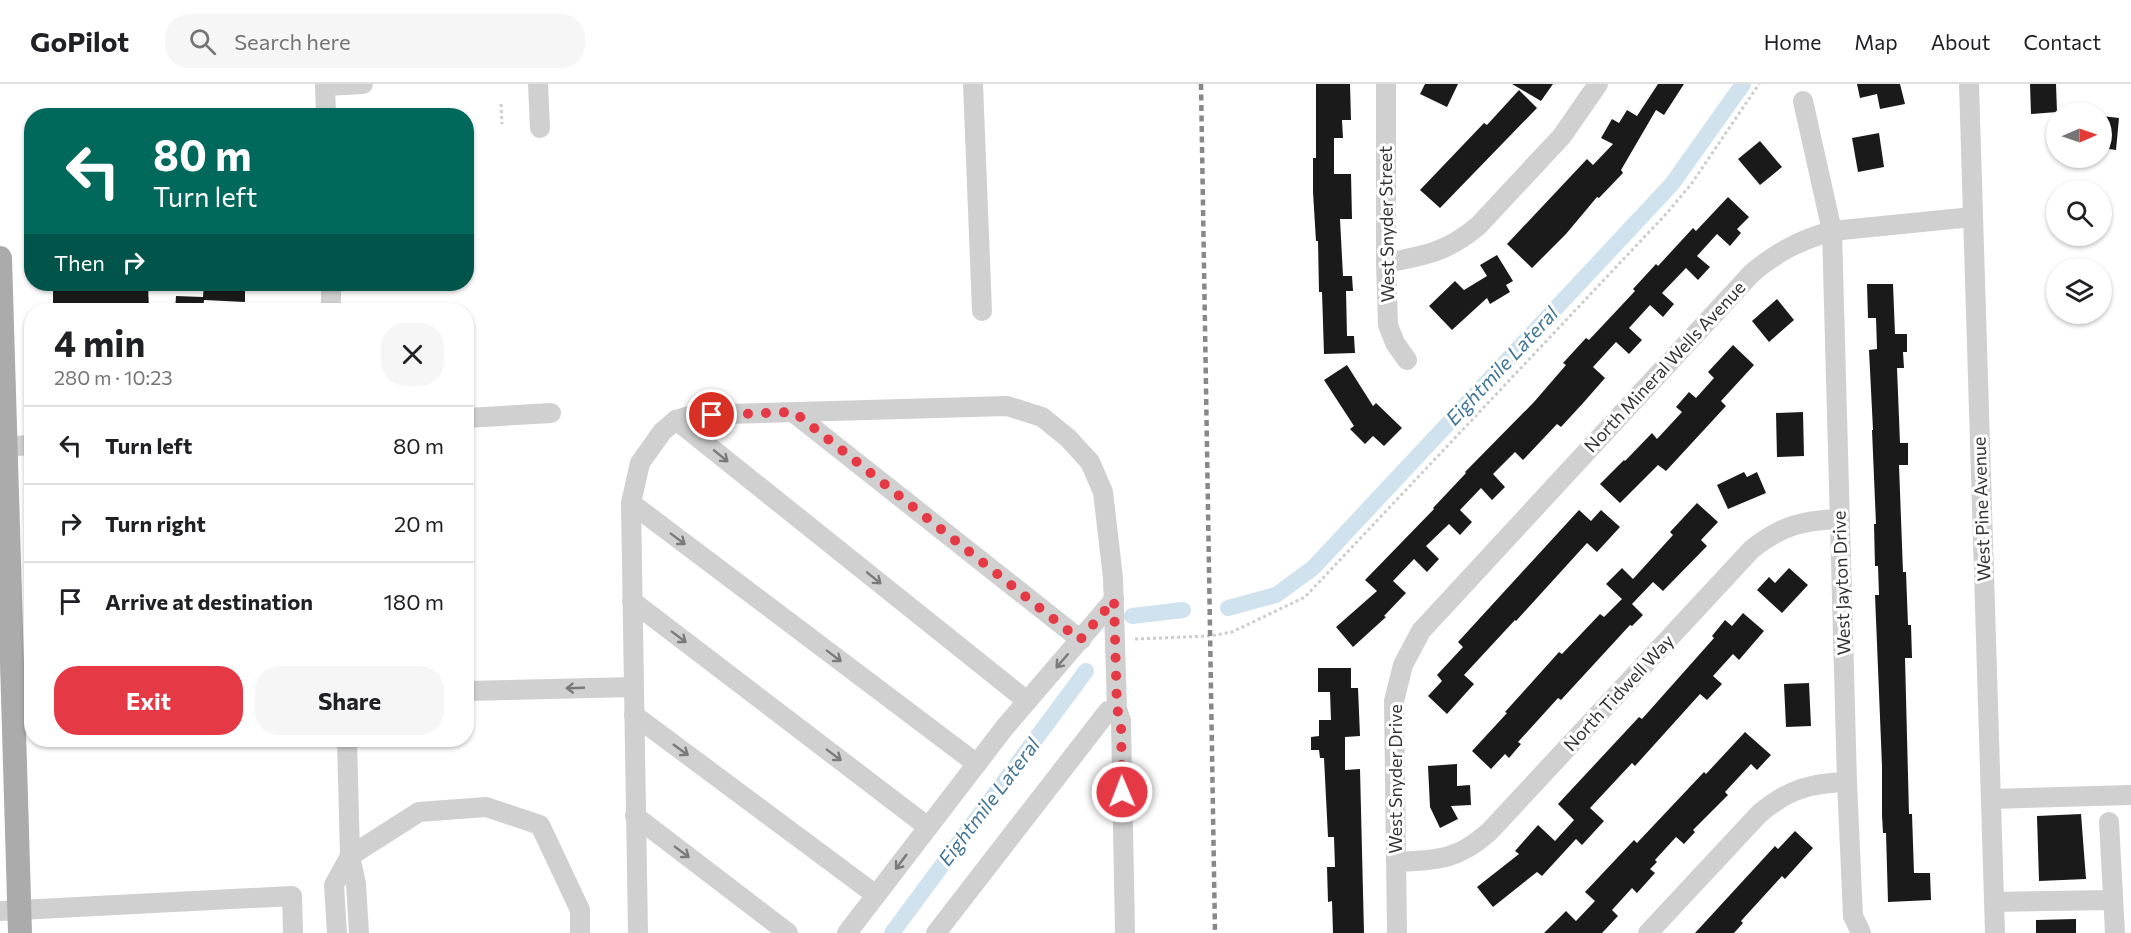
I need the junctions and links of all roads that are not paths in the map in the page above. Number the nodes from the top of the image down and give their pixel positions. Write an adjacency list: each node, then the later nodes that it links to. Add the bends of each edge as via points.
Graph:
1 (363, 84): 7 (street)
2 (538, 84): 10 (street)
3 (973, 84): 15 (street)
4 (1386, 84): 14 (street, West Snyder Street)
5 (1598, 84): 14 (street, via 1562,136 1464,238 1431,255)
6 (1969, 84): 11 (street, West Pine Avenue)
7 (325, 85): 9 (street)
8 (1803, 101): 12 (street, West Jayton Drive)
9 (326, 108)
10 (540, 128)
11 (1972, 217): 12 (street, North Mineral Wells Avenue); 39 (street, West Pine Avenue)
12 (1832, 231): 24 (street, West Jayton Drive); 27 (street, North Mineral Wells Avenue, via 1789,246 1752,273)
13 (0, 258): 22 (main road)
14 (1386, 264): 16 (street, West Snyder Street, via 1388,324)
15 (982, 311)
16 (1407, 360)
17 (794, 412): 20 (street); 25 (street, via 1007,406 1042,417 1090,462 1102,492); 28 (street)
18 (551, 413): 19 (street)
19 (474, 418)
20 (675, 420): 23 (street, via 640,463); 32 (street, one-way to 32)
21 (24, 445): 22 (street)
22 (3, 446): 31 (main road)
23 (631, 503): 26 (street); 36 (street, one-way to 36)
24 (1840, 519): 37 (street, West Jayton Drive); 44 (street, North Tidwell Way, via 1802,522 1784,528 1752,549 1475,844 1440,860)
25 (1114, 600): 28 (street); 33 (street)
26 (632, 601): 29 (street); 42 (street, one-way to 42)
27 (1421, 631): 44 (street, West Snyder Drive, via 1403,665 1394,701)
28 (1080, 640): 32 (street, one-way to 32)
29 (633, 687): 30 (street, one-way to 30); 34 (street)
30 (474, 691)
31 (22, 700): 48 (main road)
32 (1027, 701): 36 (street)
33 (1117, 709): 56 (street, via 1108,711); 57 (street, via 1121,721)
34 (634, 716): 40 (street); 45 (street, one-way to 45)
35 (347, 747): 43 (street)
36 (976, 764): 42 (street)
37 (1847, 782): 59 (street, via 1810,785 1775,801); 60 (street, West Jayton Drive, via 1853,916)
38 (2131, 795): 39 (street)
39 (1991, 799): 47 (street, West Pine Avenue)
40 (635, 816): 53 (street); 54 (street, one-way to 54)
41 (2109, 822): 46 (street)
42 (928, 827): 45 (street, one-way to 45)
43 (350, 856): 50 (street, via 334,885); 51 (street, via 357,884); 52 (street, via 419,812 486,807 540,825 580,910)
44 (1396, 862): 58 (street, West Snyder Drive)
45 (876, 895): 55 (street)
46 (2113, 900): 47 (street); 62 (street)
47 (1995, 902): 61 (street, West Pine Avenue)
48 (13, 918): 49 (street, via 292,896)
49 (293, 933)
50 (337, 933)
51 (358, 933)
52 (580, 933)
53 (638, 933)
54 (788, 933)
55 (847, 933)
56 (936, 933)
57 (1125, 933)
58 (1397, 933)
59 (1648, 933)
60 (1861, 933)
61 (1995, 933)
62 (2115, 933)

